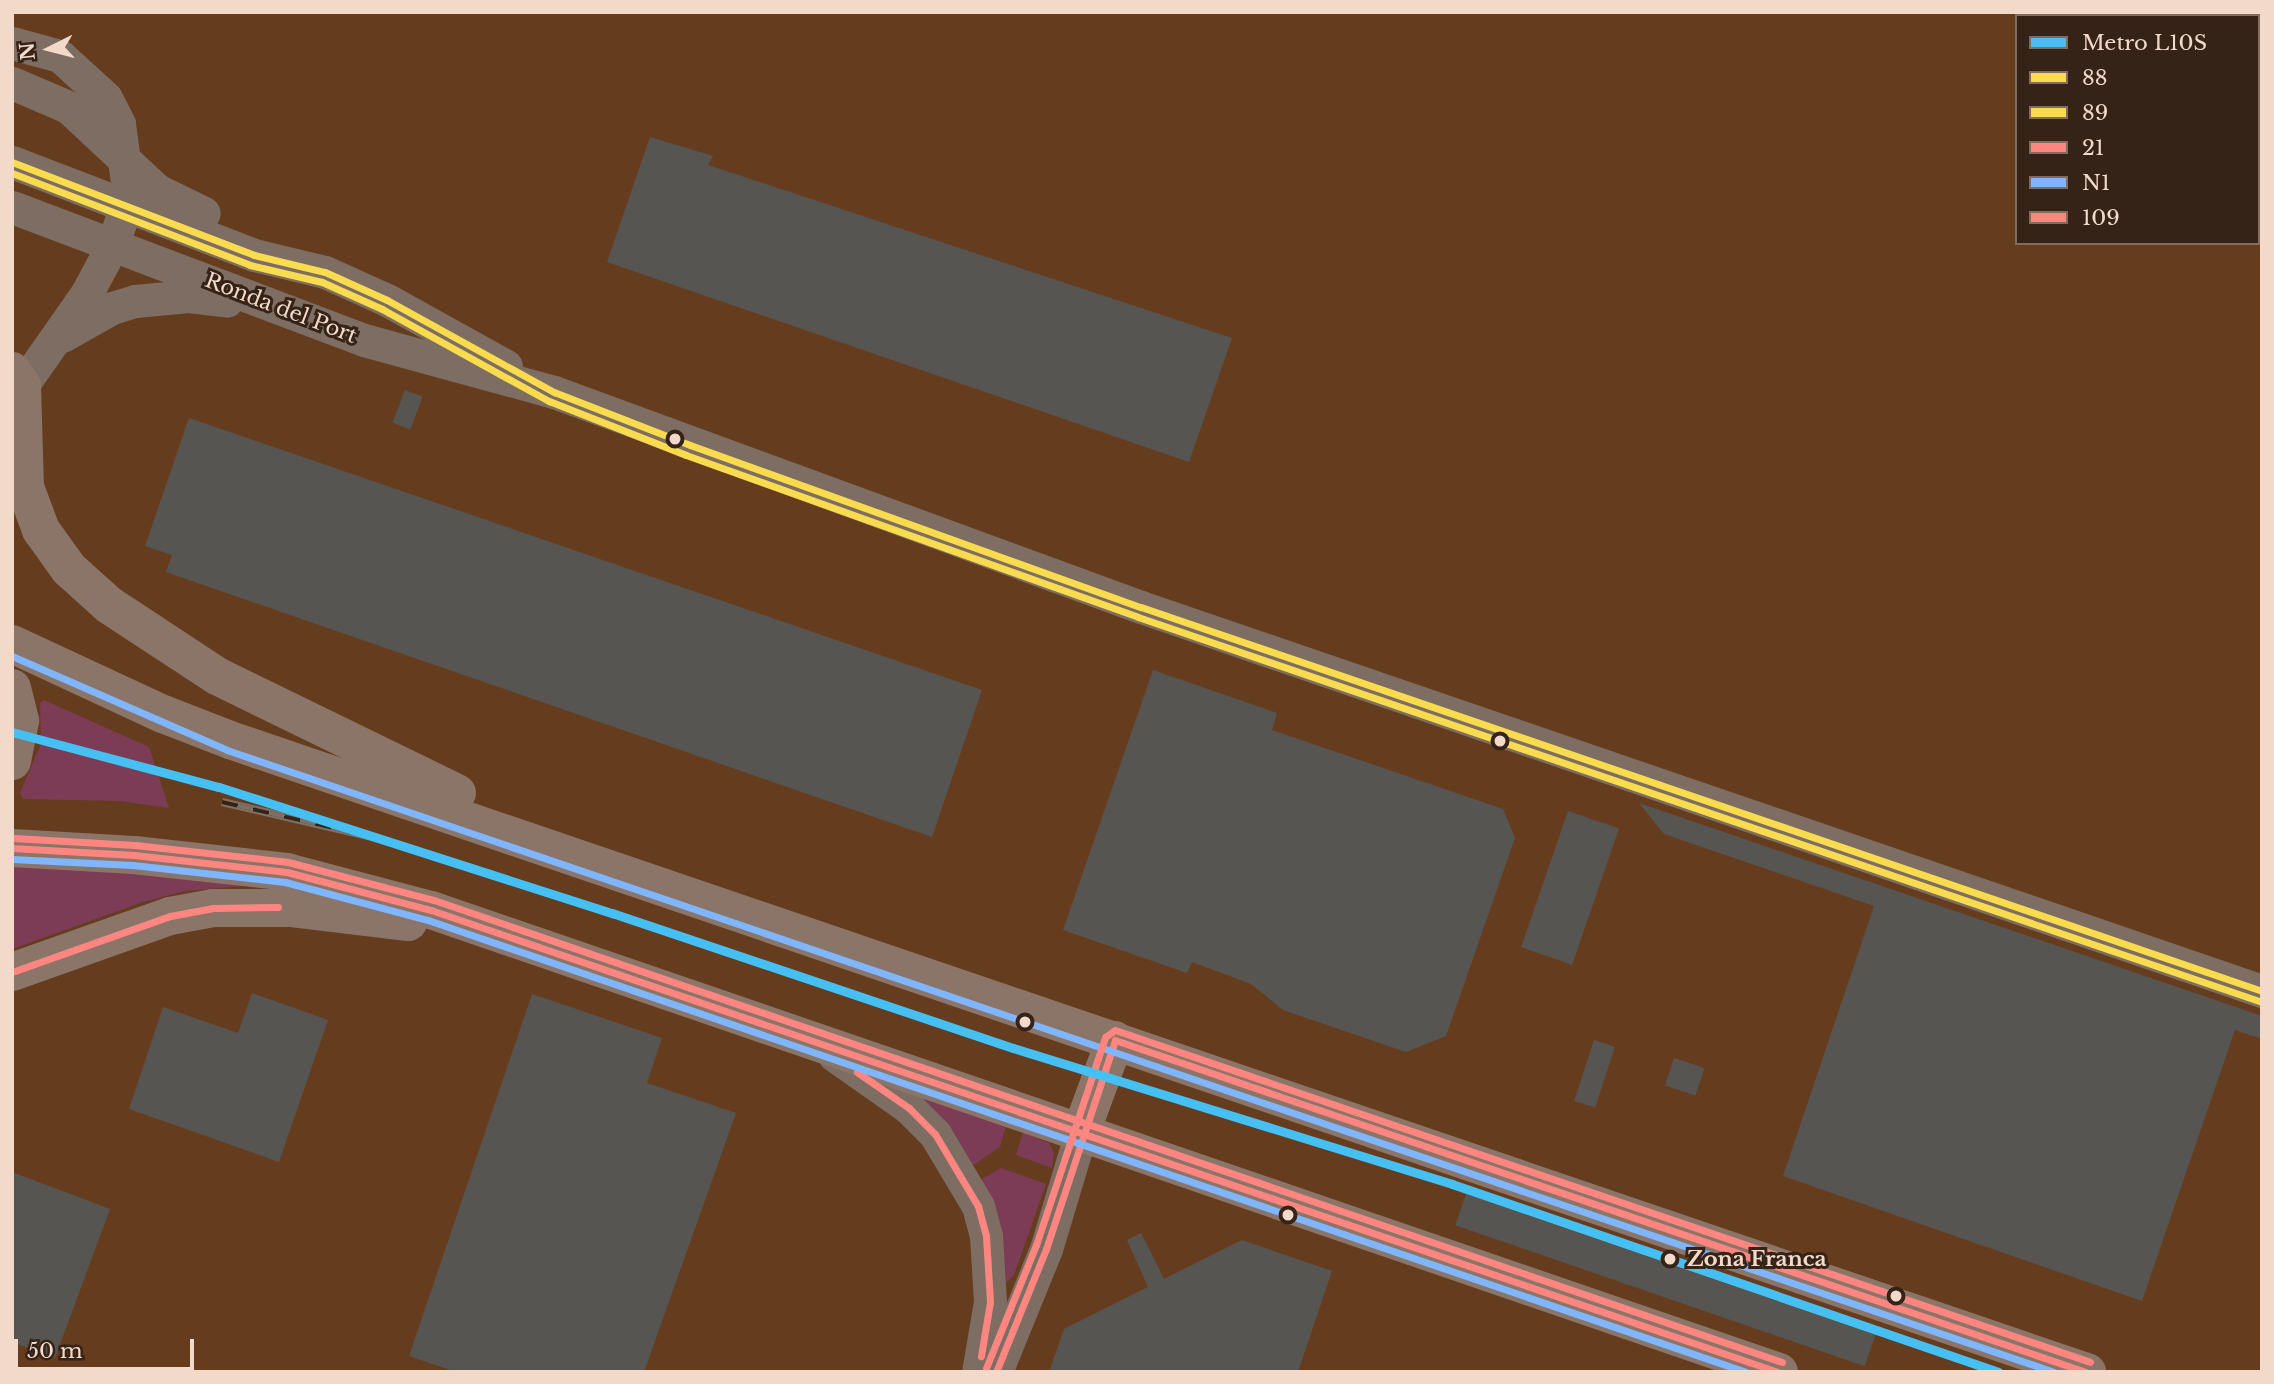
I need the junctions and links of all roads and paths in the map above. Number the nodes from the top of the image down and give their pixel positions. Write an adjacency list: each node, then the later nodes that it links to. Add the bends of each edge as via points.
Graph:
1 (12, 43): 4 (street, via 60,57 89,78 119,124)
2 (12, 83): 4 (street, via 68,107)
3 (12, 162): 5 (street, Ronda del Port)
4 (125, 165): 5 (street); 8 (street, via 177,203)
5 (126, 205): 7 (street); 8 (street, Ronda del Port, via 254,255)
6 (12, 207): 7 (street, Ronda del Port)
7 (113, 244): 9 (street, Ronda del Port); 10 (street)
8 (325, 272): 12 (street, Ronda del Port, via 387,300)
9 (278, 307): 10 (street, via 189,296 159,297 112,308); 12 (street, Ronda del Port, via 363,340)
10 (54, 341): 11 (street)
11 (16, 386): 17 (main road, via 21,463 32,511 69,569 109,605 217,676 421,777)
12 (554, 392): 20 (street, Ronda del Port, via 1142,607)
13 (12, 644): 17 (main road, via 230,740)
14 (12, 688): 15 (main road, via 20,721)
15 (12, 761)
16 (12, 848): 18 (main road, via 134,855 288,872 347,885)
17 (683, 892): 21 (main road)
18 (517, 938): 19 (main road, via 249,905 170,916); 22 (main road)
19 (12, 972)
20 (2262, 991)
21 (1115, 1040): 23 (main road); 27 (main road)
22 (817, 1044): 23 (main road); 24 (street, via 909,1108 935,1134 966,1181 986,1236 990,1302)
23 (1081, 1132): 25 (street, via 1046,1249); 26 (main road)
24 (978, 1372)
25 (996, 1372)
26 (1779, 1372)
27 (2087, 1372)

